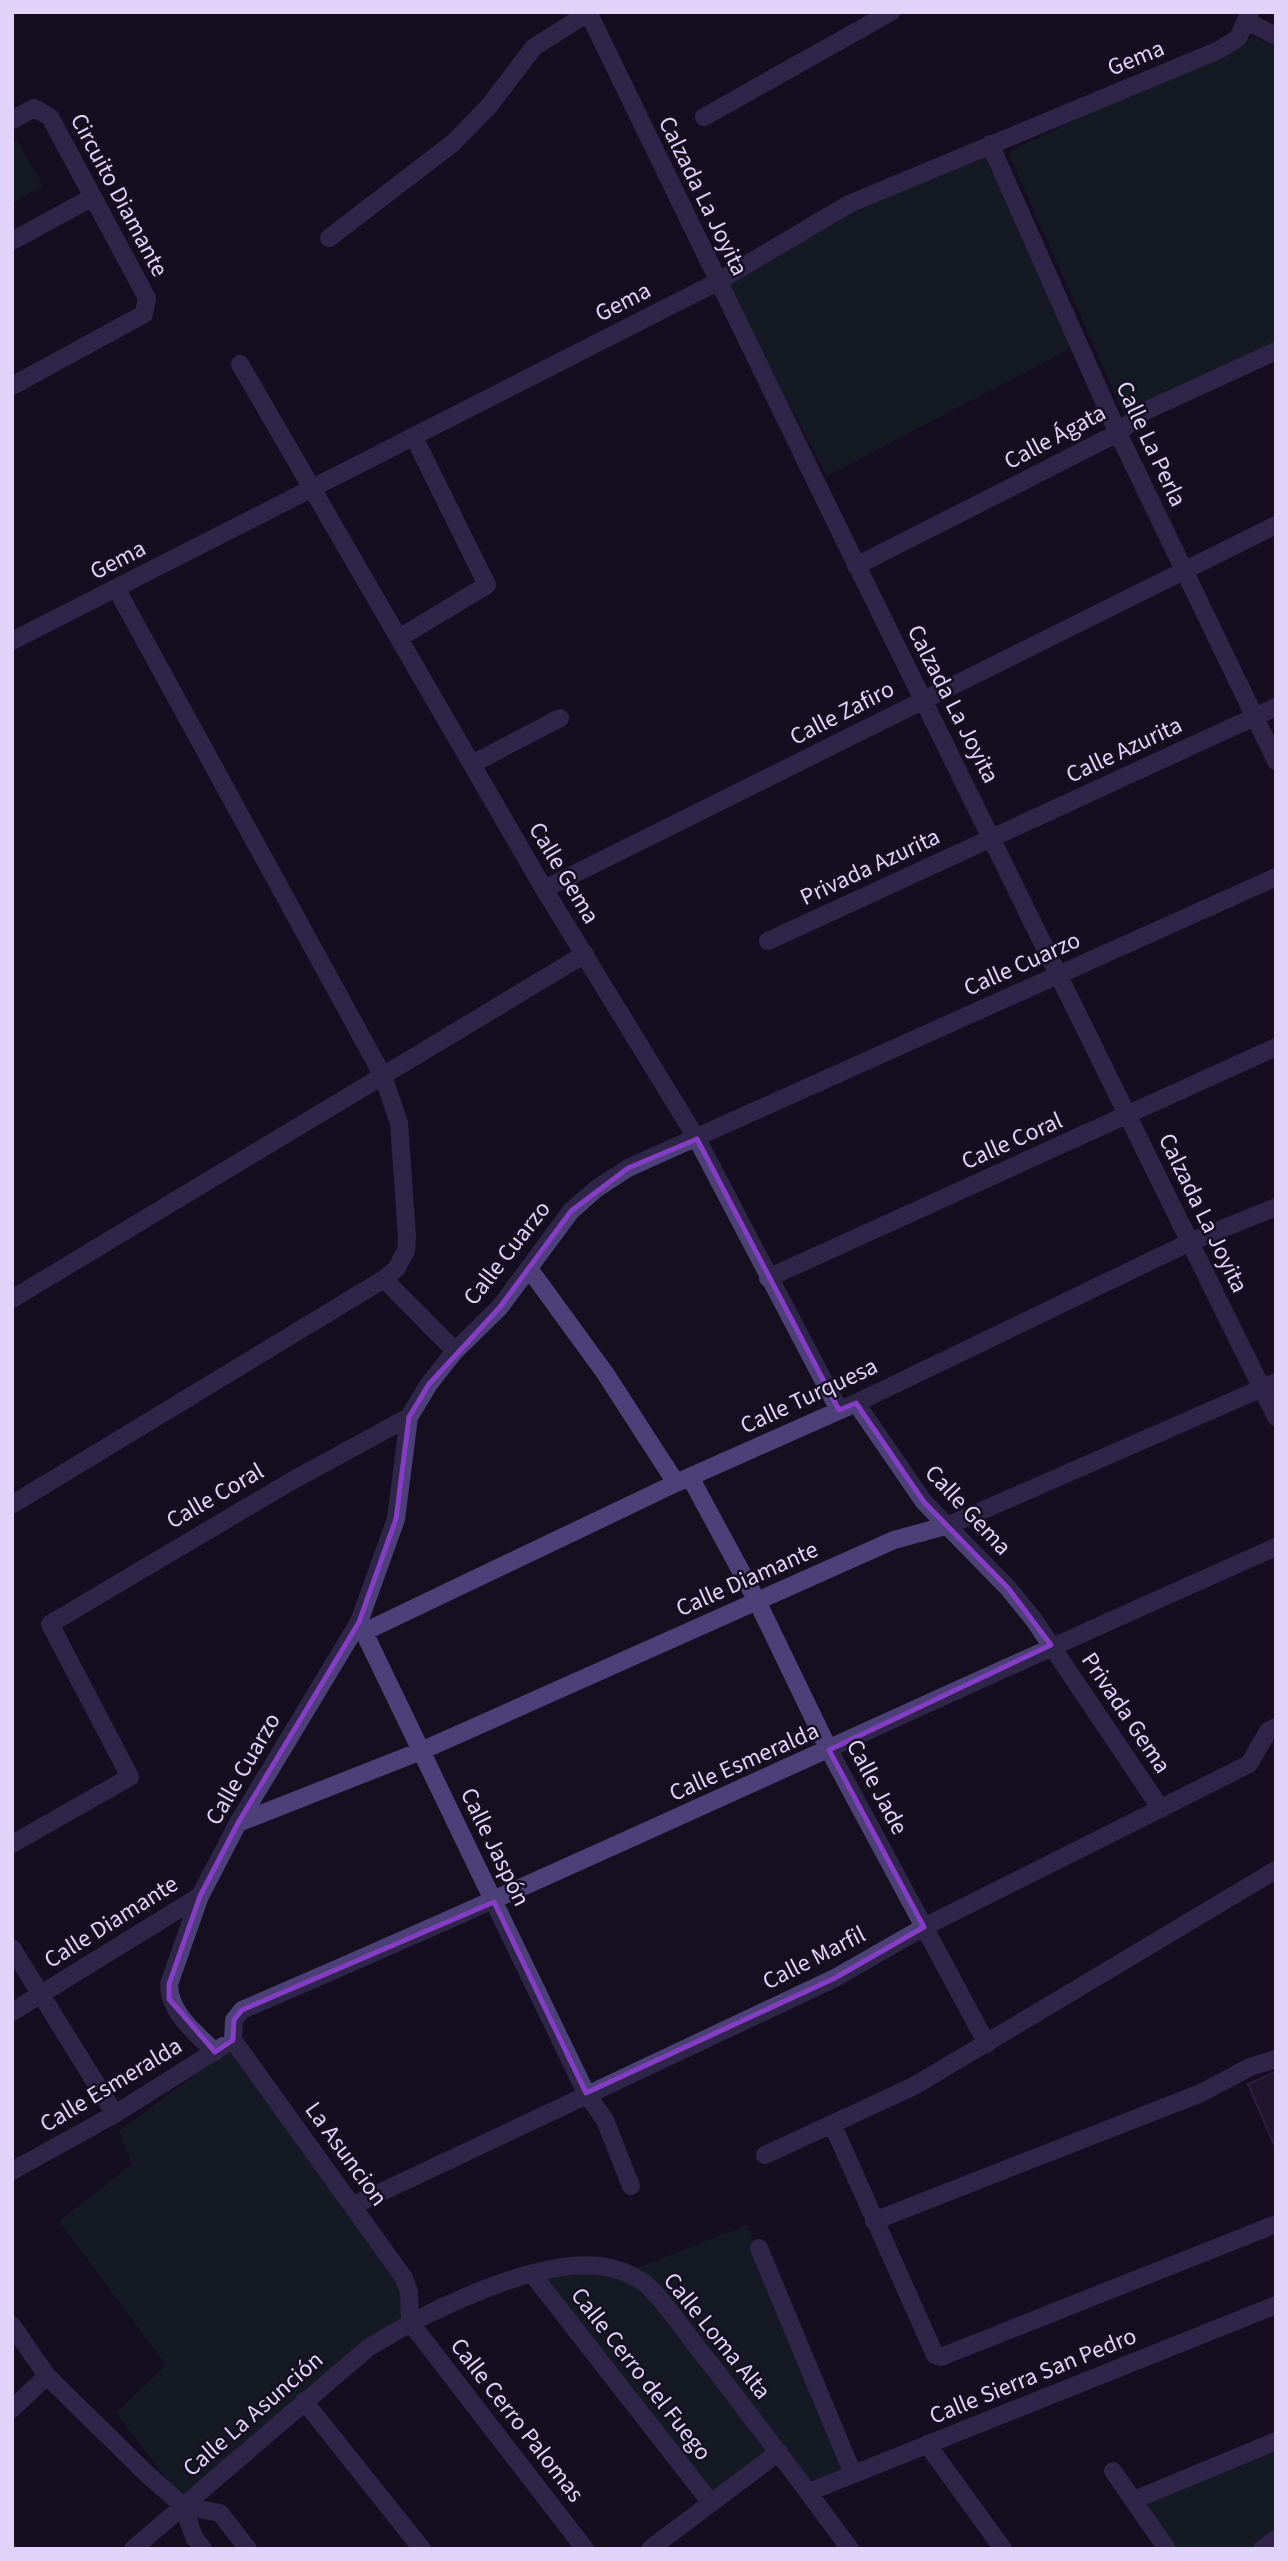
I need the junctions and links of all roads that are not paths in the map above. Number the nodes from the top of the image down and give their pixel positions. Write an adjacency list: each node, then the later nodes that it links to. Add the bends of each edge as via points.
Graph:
1 (891, 12): 5 (street)
2 (588, 13): 9 (street, via 534,47 489,106 453,143); 11 (street, Calzada La Joyita)
3 (1249, 17): 4 (street); 7 (street, Gema, via 1238,38 1219,50)
4 (1276, 36)
5 (704, 117)
6 (12, 120): 8 (street, Circuito Diamante, via 34,108 47,114)
7 (990, 144): 11 (street, Gema, via 849,205); 15 (street, Calle La Perla)
8 (93, 197): 10 (street); 14 (street, Circuito Diamante, via 147,298 144,314)
9 (329, 238)
10 (12, 241)
11 (717, 282): 16 (street, Gema); 19 (street, Calzada La Joyita)
12 (1276, 351): 15 (street, Calle Ágata, via 1143,412)
13 (240, 365): 17 (street, Calle Gema)
14 (12, 386)
15 (1118, 433): 19 (street, Calle Ágata); 20 (street, Calle La Perla)
16 (414, 437): 17 (street, Gema); 22 (street, via 487,585)
17 (312, 489): 21 (street, Gema); 22 (street, Calle Gema)
18 (1276, 525): 20 (street, Calle Zafiro)
19 (856, 566): 24 (street, Calzada La Joyita)
20 (1184, 571): 24 (street, Calle Zafiro); 26 (street, Calle La Perla)
21 (116, 588): 23 (street, Gema); 37 (street)
22 (399, 638): 29 (street, Calle Gema)
23 (12, 641)
24 (924, 699): 30 (street, Calzada La Joyita); 32 (street, Calle Zafiro)
25 (1276, 707): 26 (street, Calle Azurita)
26 (1254, 717): 28 (street, Calle La Perla); 30 (street, Calle Azurita)
27 (560, 718): 29 (street)
28 (1276, 761)
29 (472, 764): 32 (street, Calle Gema)
30 (992, 837): 33 (street, Privada Azurita); 35 (street, Calzada La Joyita)
31 (1276, 877): 35 (street, Calle Cuarzo)
32 (544, 889): 34 (street, Calle Gema)
33 (768, 941)
34 (585, 954): 37 (street); 39 (street, Calle Gema)
35 (1059, 974): 38 (street, Calzada La Joyita); 39 (street, Calle Cuarzo)
36 (1276, 1047): 38 (street, Calle Coral)
37 (383, 1076): 44 (street, via 399,1123 407,1237 397,1268); 45 (street)
38 (1128, 1115): 41 (street, Calzada La Joyita); 43 (street, Calle Coral)
39 (696, 1139): 42 (street, Calle Cuarzo, via 628,1168 596,1189 546,1241); 43 (street, Calle Gema)
40 (1276, 1206): 41 (street, Calle Turquesa)
41 (1190, 1242): 47 (street, Calzada La Joyita); 48 (street, Calle Turquesa)
42 (530, 1270): 46 (street, Calle Cuarzo); 51 (street, Calle Jade)
43 (768, 1278): 48 (street, Calle Gema)
44 (384, 1279): 46 (street); 52 (street)
45 (12, 1299)
46 (456, 1351): 49 (street, Calle Cuarzo)
47 (1269, 1386): 50 (street, Calzada La Joyita); 53 (street, Calle Diamante)
48 (847, 1407): 51 (street, Calle Turquesa); 53 (street, Calle Gema, via 924,1502)
49 (409, 1417): 56 (street, Calle Cuarzo, via 396,1519); 63 (street, Calle Coral, via 216,1524 50,1624 130,1777)
50 (1276, 1417)
51 (683, 1480): 55 (street, Calle Jade); 56 (street, Calle Turquesa)
52 (13, 1504)
53 (949, 1525): 55 (street, Calle Diamante, via 894,1540); 57 (street, Calle Gema, via 1008,1588)
54 (1276, 1547): 57 (street, Calle Esmeralda)
55 (757, 1601): 59 (street, Calle Jade); 60 (street, Calle Diamante)
56 (361, 1627): 60 (street, Calle Jaspón); 62 (street, Calle Cuarzo)
57 (1051, 1645): 59 (street, Calle Esmeralda); 61 (street, Privada Gema)
58 (1276, 1727): 61 (street, Calle Marfil, via 1268,1731 1249,1764)
59 (829, 1750): 66 (street, Calle Esmeralda); 67 (street, Calle Jade)
60 (421, 1751): 62 (street, Calle Diamante); 66 (street, Calle Jaspón)
61 (1161, 1809): 67 (street, Calle Marfil)
62 (238, 1823): 65 (street, Calle Cuarzo)
63 (12, 1844)
64 (1276, 1870): 72 (street)
65 (200, 1896): 69 (street, Calle Diamante); 73 (street, Calle Cuarzo, via 169,1984 169,1999)
66 (494, 1902): 71 (street, Calle Esmeralda, via 242,2010 234,2020); 75 (street, Calle Jaspón)
67 (924, 1927): 72 (street, Calle Jade); 75 (street, Calle Marfil, via 835,1978)
68 (12, 1948): 69 (street)
69 (42, 1994): 70 (street, Calle Diamante); 76 (street)
70 (12, 2012)
71 (233, 2040): 73 (street, Calle Esmeralda); 81 (street, La Asuncion)
72 (987, 2044): 77 (street)
73 (215, 2052): 76 (street, Calle Esmeralda)
74 (1276, 2059): 82 (street)
75 (586, 2093): 80 (street, Calle Jaspón, via 606,2120); 81 (street, Calle Marfil)
76 (115, 2114): 79 (street, Calle Esmeralda)
77 (833, 2126): 78 (street); 82 (street)
78 (765, 2155)
79 (12, 2171)
80 (631, 2186)
81 (354, 2204): 87 (street, La Asuncion, via 404,2278)
82 (874, 2221): 83 (street, Calle Sierra San Pedro, via 935,2355 941,2357)
83 (1276, 2224)
84 (759, 2248): 96 (street)
85 (533, 2275): 87 (street, Calle Loma Alta); 94 (street, Calle Loma Alta, via 585,2264 613,2269 649,2287); 99 (street, Calle Cerro del Fuego)
86 (1276, 2305): 93 (street, Calle Sierra San Pedro)
87 (410, 2322): 90 (street, Calle La Asunción, via 369,2348); 106 (street, Calle Cerro Palomas)
88 (12, 2325): 89 (street)
89 (47, 2376): 91 (street); 100 (street)
90 (304, 2401): 100 (street, Calle La Asunción); 105 (street)
91 (12, 2409)
92 (1276, 2441): 98 (street)
93 (927, 2444): 96 (street, Calle Sierra San Pedro); 109 (street)
94 (779, 2452): 97 (street, Calle Loma Alta); 99 (street)
95 (1113, 2471): 98 (street)
96 (853, 2474): 97 (street, Calle Sierra San Pedro)
97 (809, 2492): 108 (street, Calle Loma Alta)
98 (1134, 2500): 110 (street)
99 (711, 2503): 107 (street)
100 (183, 2506): 102 (street, Calle La Asunción); 103 (street); 104 (street, via 220,2513)
101 (1276, 2539): 111 (street)
102 (132, 2549)
103 (203, 2549)
104 (248, 2549)
105 (422, 2549)
106 (585, 2549)
107 (650, 2549)
108 (850, 2549)
109 (1003, 2549)
110 (1167, 2549)
111 (1262, 2549)

